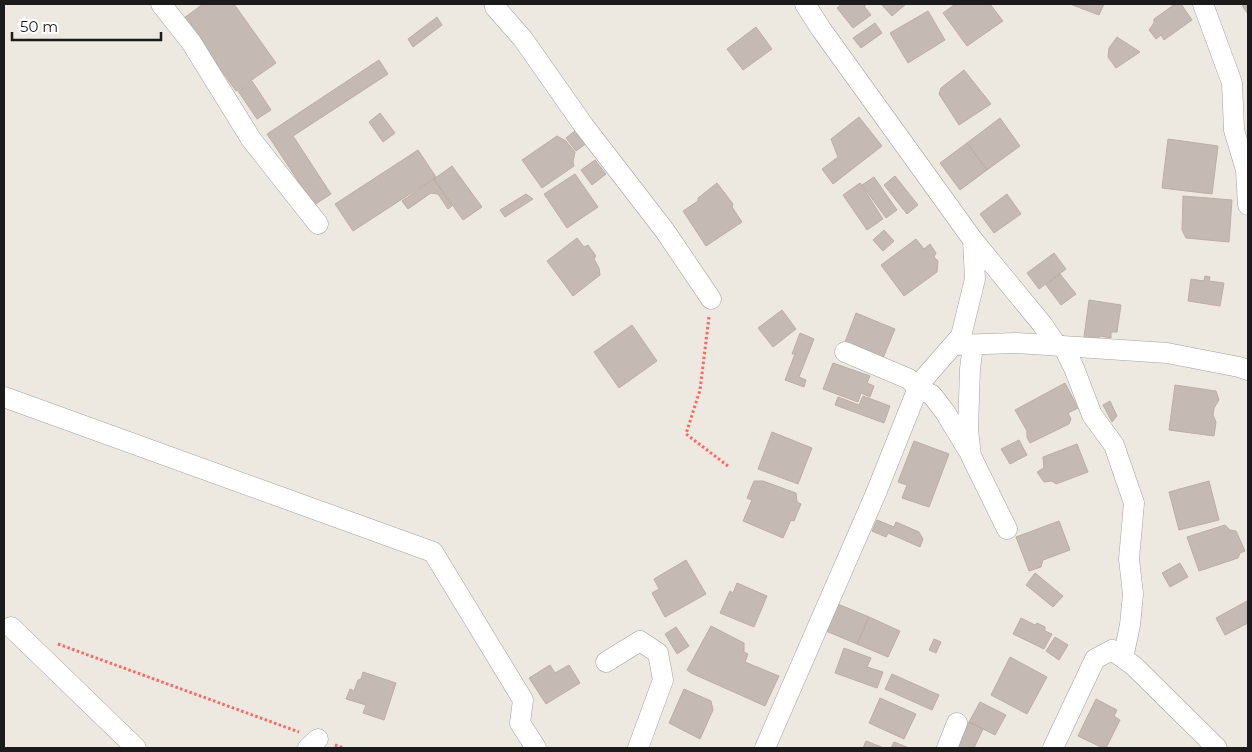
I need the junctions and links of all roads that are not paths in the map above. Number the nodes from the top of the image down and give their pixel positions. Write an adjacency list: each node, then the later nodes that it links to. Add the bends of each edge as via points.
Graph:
1 (161, 4): 6 (street, via 191,42 251,140)
2 (496, 4): 8 (street, via 495,8 523,39)
3 (805, 4): 7 (street)
4 (1203, 4): 5 (street, via 1232,83 1234,130 1246,170)
5 (1248, 205)
6 (318, 224)
7 (973, 240): 9 (street, via 975,278 961,336); 11 (street)
8 (711, 299)
9 (953, 345): 10 (street); 14 (street)
10 (973, 345): 11 (street, via 1017,343); 16 (street, via 968,430)
11 (1060, 346): 13 (street, via 1167,353); 19 (street, via 1074,368 1092,415 1114,445 1134,503 1128,559 1133,594)
12 (845, 352): 14 (street, via 910,379)
13 (1248, 370)
14 (918, 388): 16 (street, via 932,395); 25 (street)
15 (4, 397): 23 (street, via 432,552 523,700 520,723)
16 (971, 456): 17 (street)
17 (1007, 529)
18 (11, 626): 22 (street)
19 (1123, 658): 27 (street, via 1112,650 1095,659); 28 (street)
20 (606, 662): 24 (street, via 640,641 658,653 663,680)
21 (957, 723): 26 (street)
22 (136, 748)
23 (536, 748)
24 (638, 748)
25 (765, 748)
26 (947, 748)
27 (1053, 748)
28 (1217, 748)

